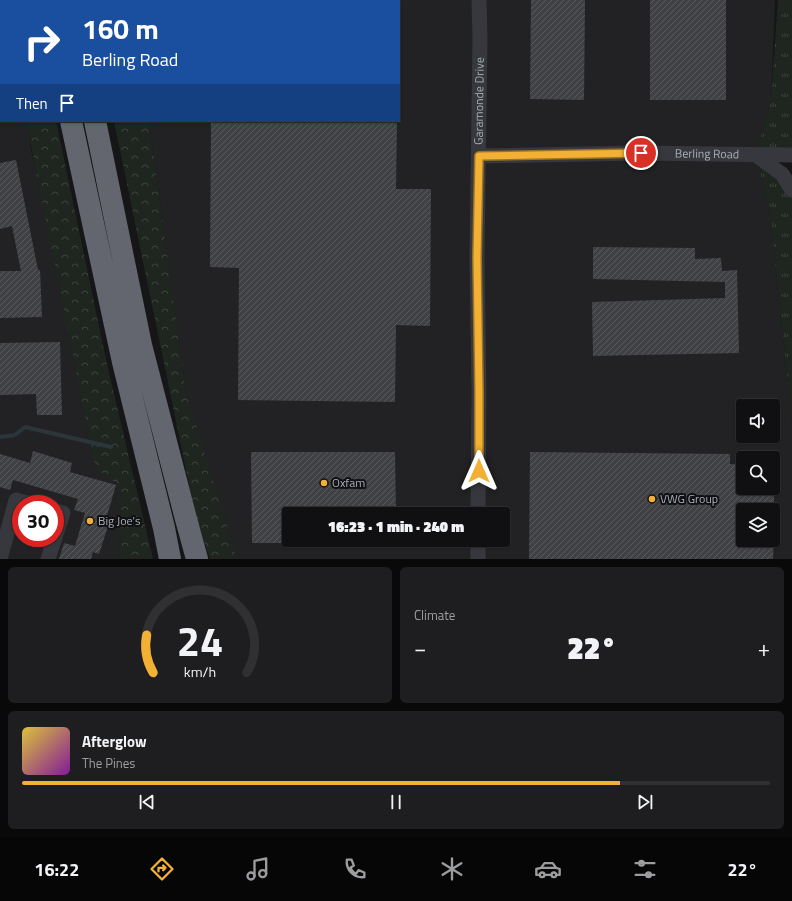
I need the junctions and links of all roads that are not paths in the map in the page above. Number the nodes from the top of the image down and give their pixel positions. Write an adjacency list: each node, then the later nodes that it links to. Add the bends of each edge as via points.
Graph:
1 (479, 0): 4 (street, Garamonde Drive)
2 (71, 122): 10 (highway, via 123,362)
3 (95, 122): 17 (highway, via 141,345)
4 (479, 156): 5 (street, Berling Road, via 641,153); 8 (street, Garamonde Drive)
5 (757, 156): 6 (street, Berling Road); 7 (street, via 782,174)
6 (792, 156)
7 (792, 190)
8 (478, 507)
9 (12, 515): 13 (street)
10 (164, 528): 15 (highway); 16 (highway)
11 (52, 547): 14 (street)
12 (478, 547): 18 (street)
13 (0, 559)
14 (48, 559)
15 (170, 559)
16 (174, 559)
17 (197, 559)
18 (478, 559)

